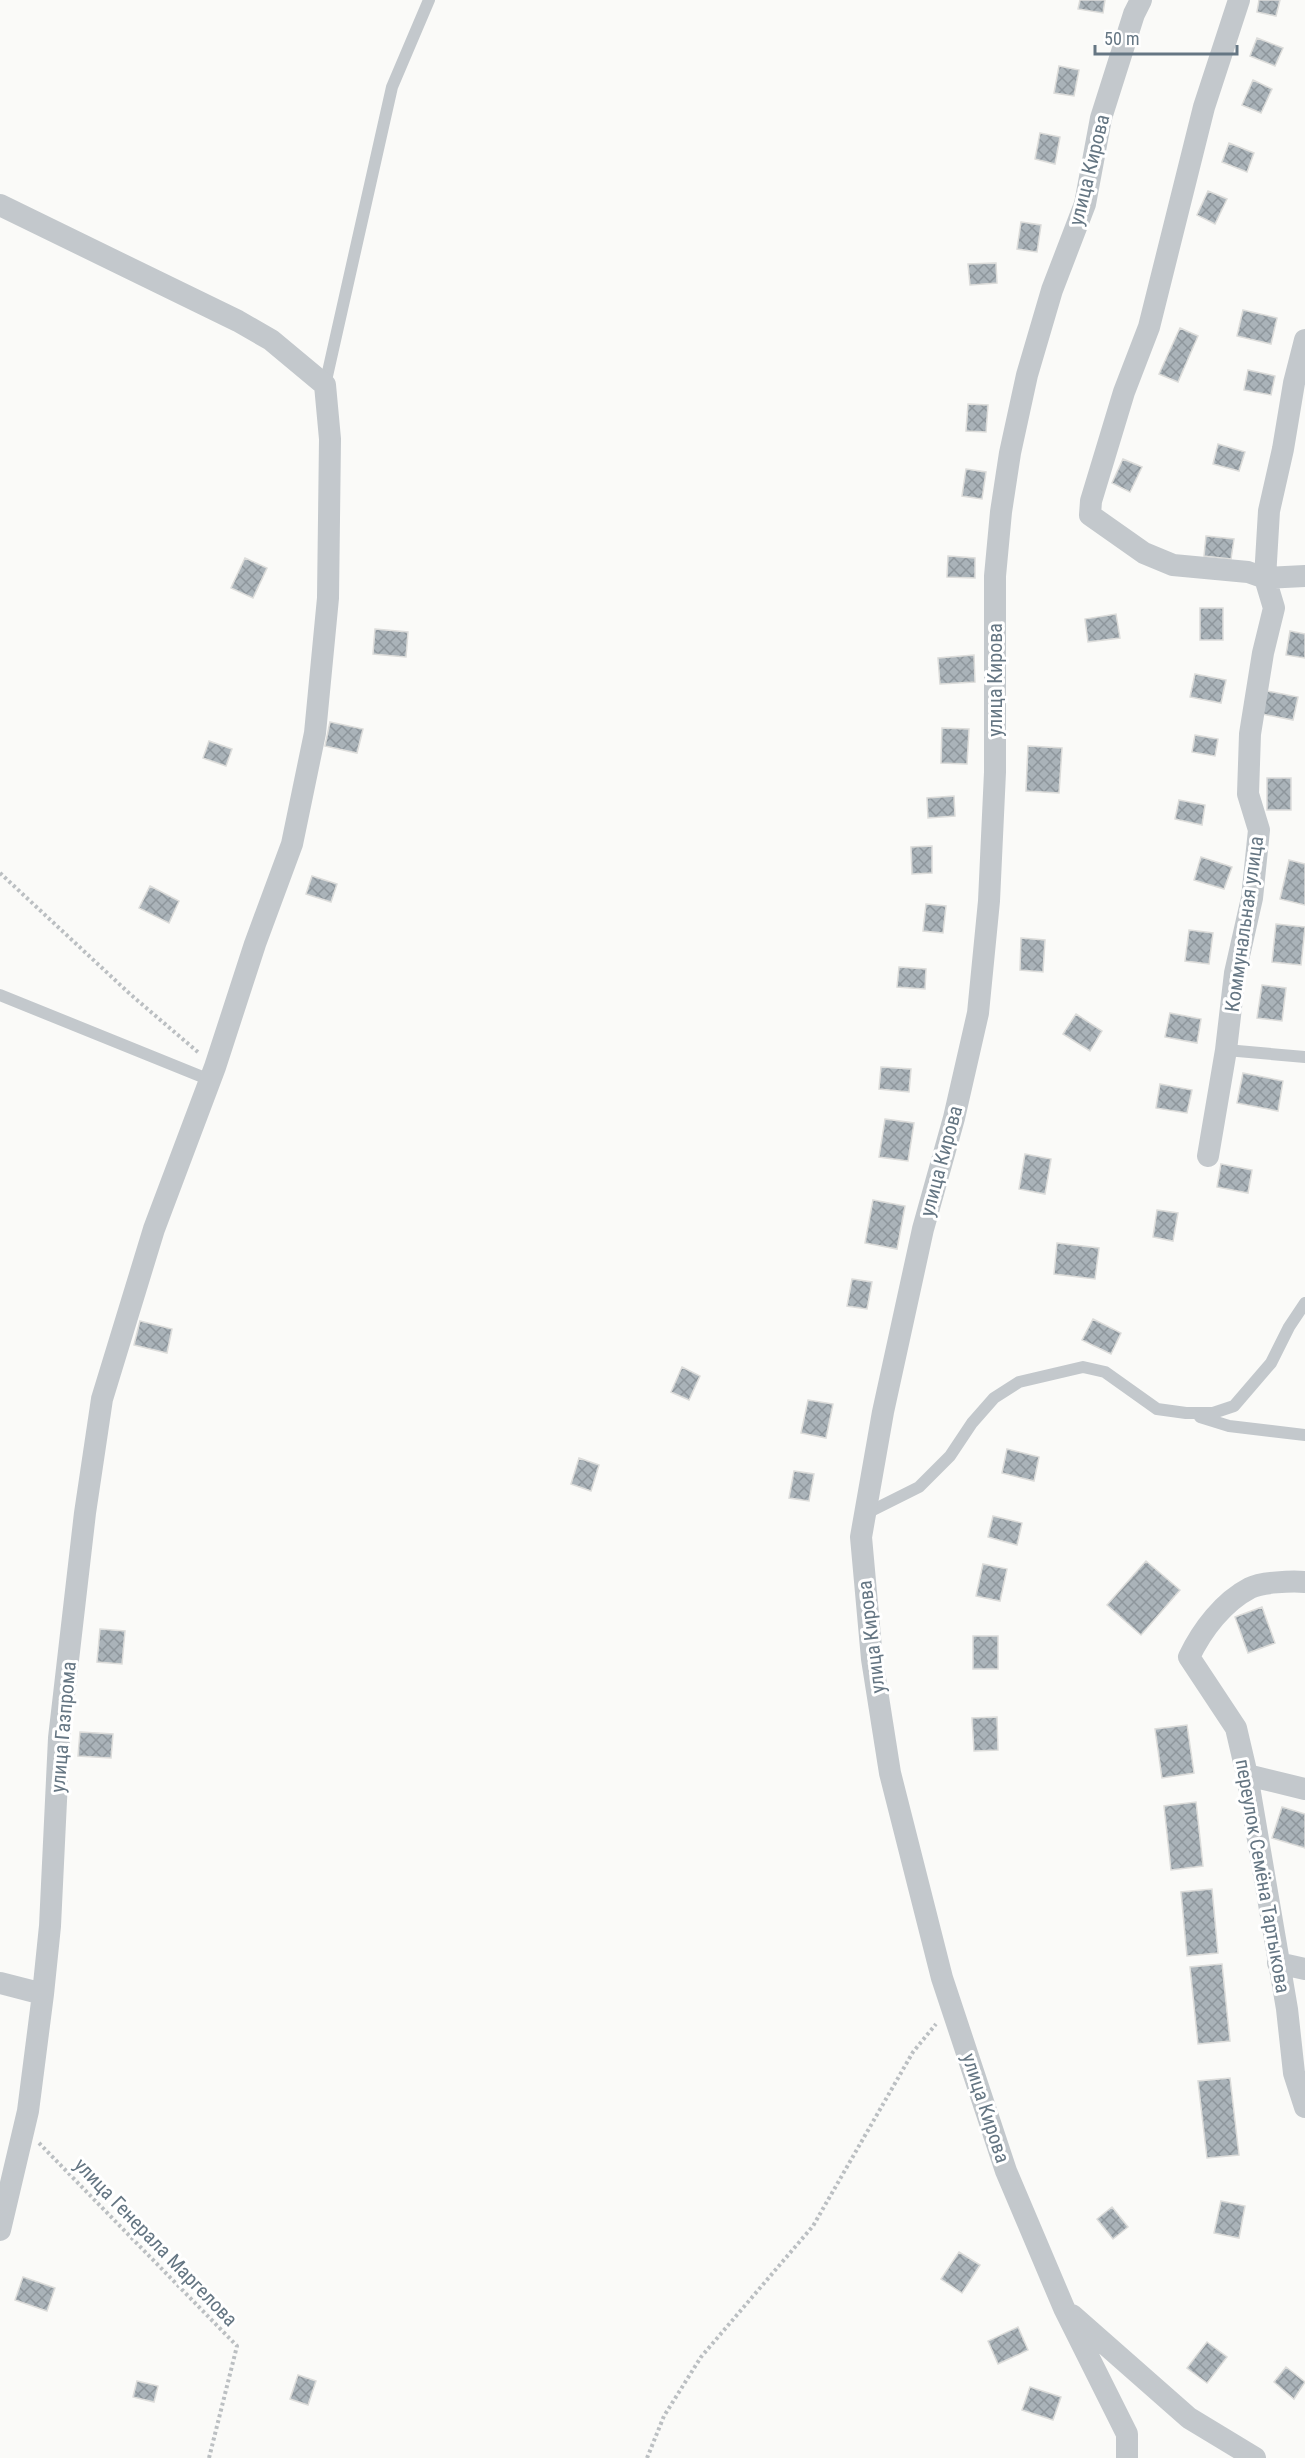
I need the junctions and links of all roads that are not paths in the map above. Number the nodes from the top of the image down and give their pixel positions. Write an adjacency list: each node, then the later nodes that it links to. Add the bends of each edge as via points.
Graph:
1 (429, 0): 6 (lane, via 392,87)
2 (1141, 0): 17 (street, улица Кирова, via 1101,118 1085,204 1052,290 1027,375 1010,453 995,576 994,784 989,901 978,1013 923,1229)
3 (1239, 0): 8 (street, via 1204,107 1149,327 1124,392 1090,515 1144,553 1173,565 1248,572)
4 (0, 205): 6 (street, via 238,321 271,340)
5 (1305, 340): 8 (street, Коммунальная улица, via 1269,511)
6 (325, 385): 12 (street, улица Газпрома, via 330,439 328,598 315,733 292,844)
7 (1305, 576): 8 (street)
8 (1264, 578): 10 (street, Коммунальная улица, via 1274,608 1250,734 1248,794 1259,830 1252,898 1235,972)
9 (0, 995): 12 (lane)
10 (1226, 1050): 11 (lane); 13 (street, Коммунальная улица)
11 (1305, 1057)
12 (213, 1073): 24 (street, улица Газпрома, via 154,1229 102,1399 59,1738)
13 (1208, 1156)
14 (1305, 1302): 15 (lane, via 1271,1363 1234,1406 1213,1413)
15 (1186, 1413): 16 (lane, via 1228,1426); 17 (lane, via 1157,1409 1105,1372 1083,1367 1019,1382 994,1398 950,1456 919,1487)
16 (1305, 1435)
17 (865, 1515): 27 (street, улица Кирова, via 861,1537 872,1659 890,1773 951,2006 1006,2171)
18 (1305, 1582): 19 (street, переулок Семёна Тартыкова, via 1251,1587 1217,1613 1189,1657 1236,1728)
19 (1247, 1775): 20 (street); 21 (street, переулок Семёна Тартыкова)
20 (1305, 1789)
21 (1278, 1963): 22 (street); 25 (street, переулок Семёна Тартыкова, via 1294,2073)
22 (1305, 1969)
23 (0, 1983): 24 (street)
24 (43, 1994): 26 (street, улица Газпрома, via 24,2128)
25 (1305, 2107)
26 (0, 2230)
27 (1064, 2308): 28 (street, улица Кирова, via 1127,2434); 29 (street, via 1189,2418)
28 (1126, 2458)
29 (1255, 2458)

